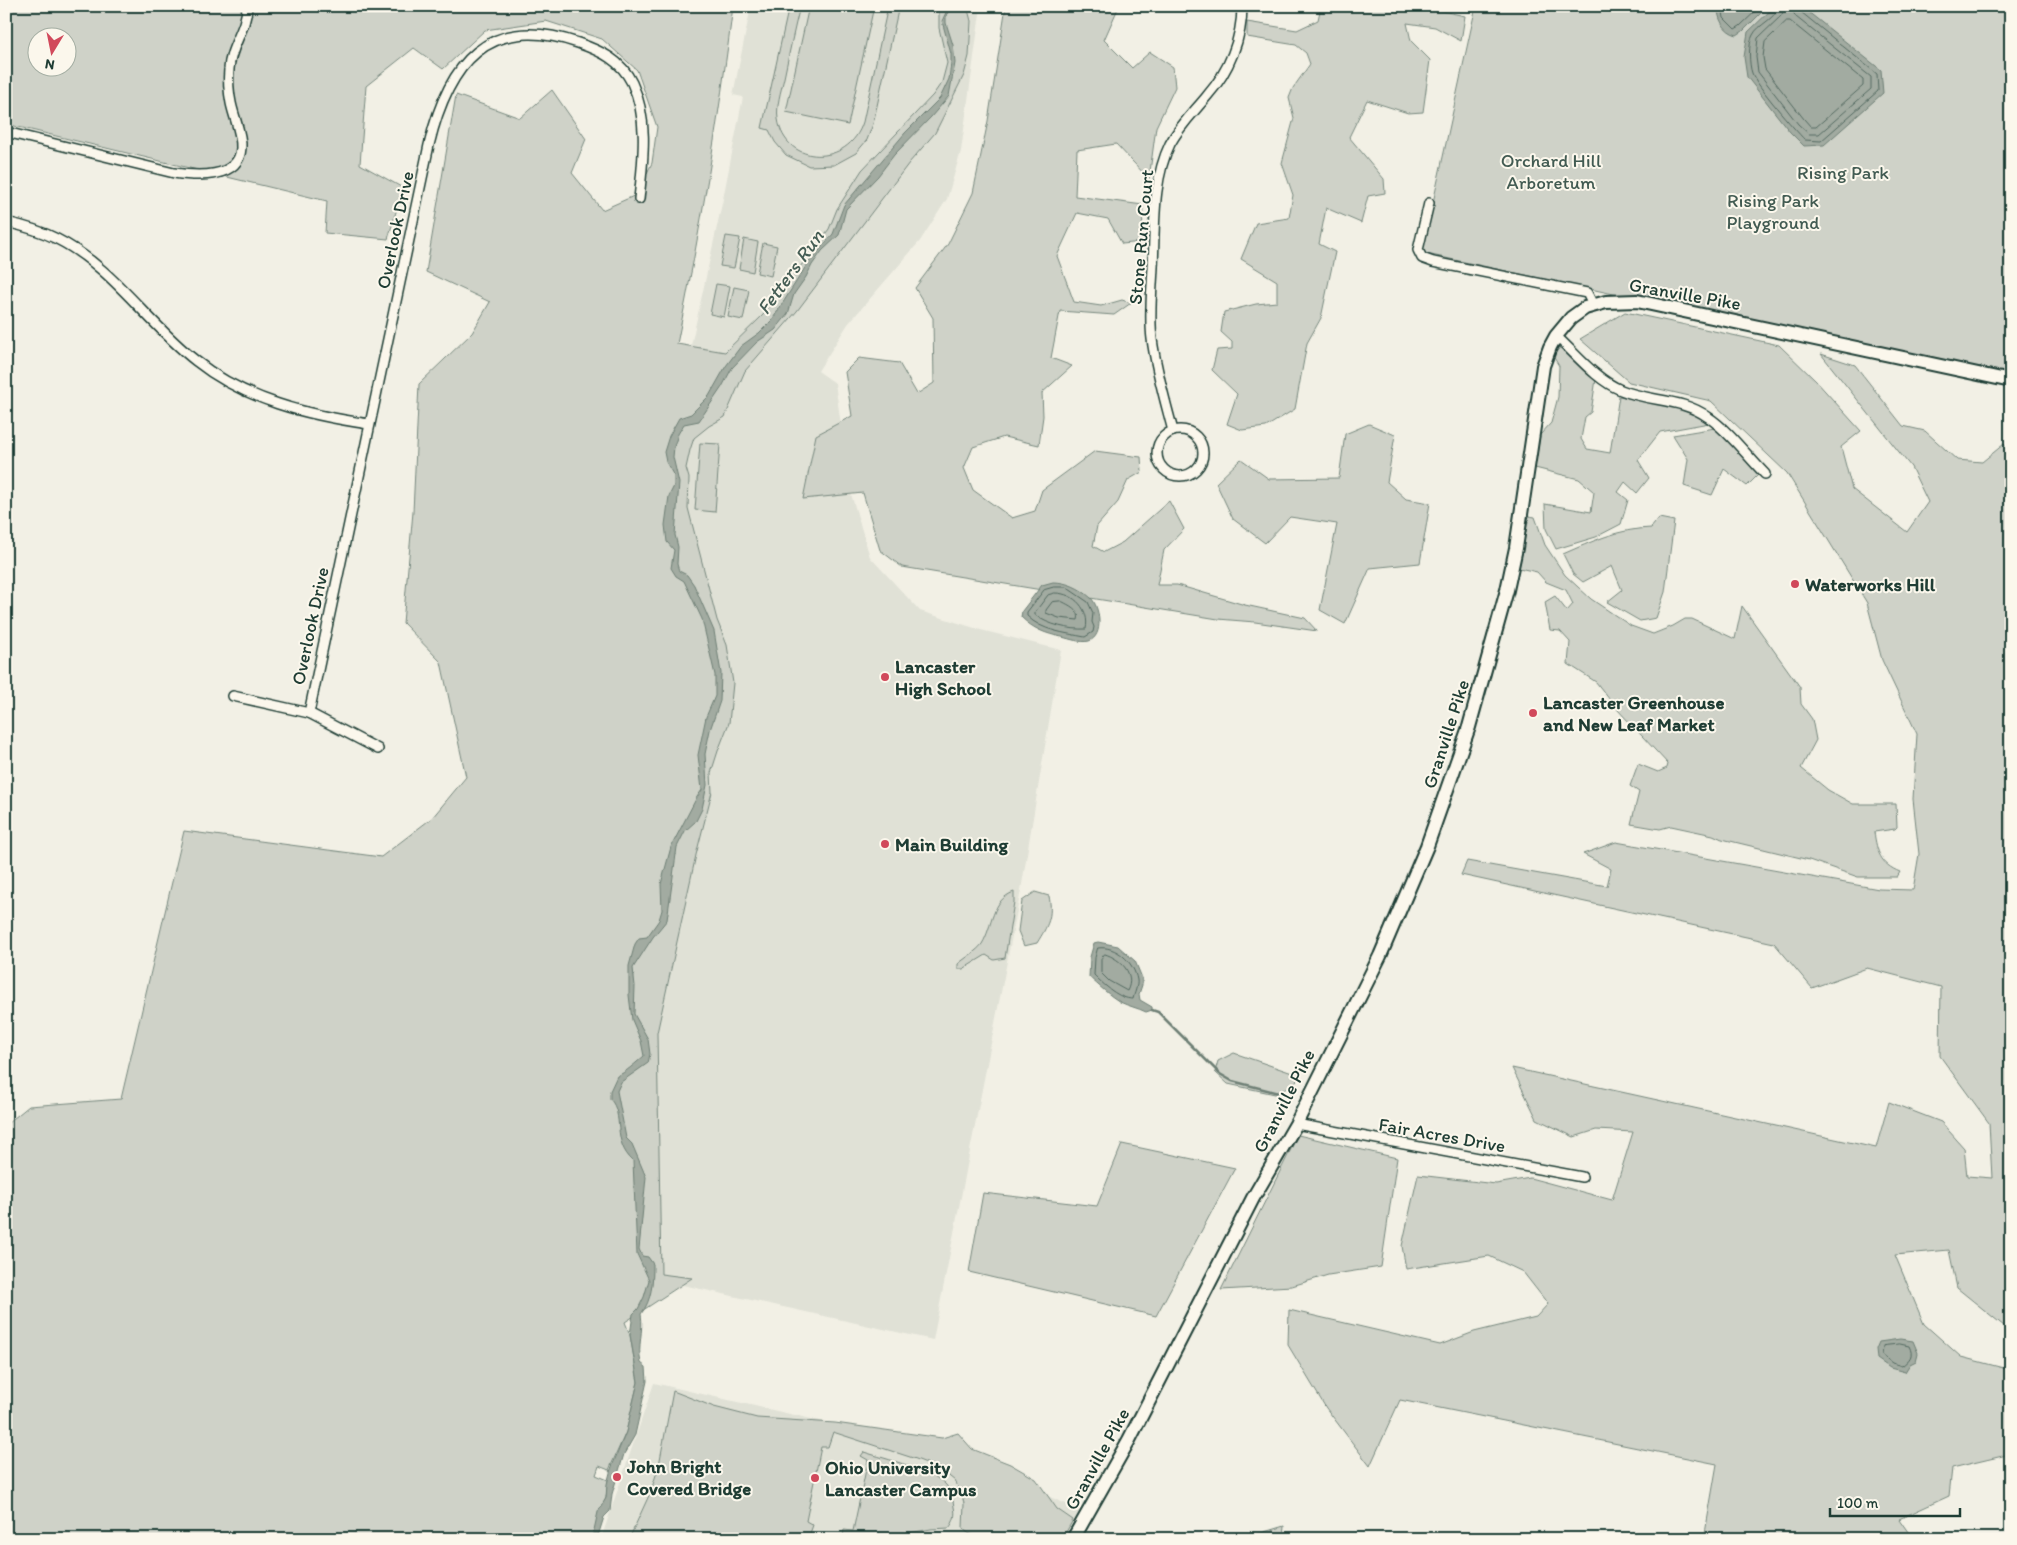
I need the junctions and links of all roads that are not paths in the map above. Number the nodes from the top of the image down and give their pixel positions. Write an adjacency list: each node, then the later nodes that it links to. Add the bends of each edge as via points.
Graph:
1 (247, 6): 3 (street, via 229,72 231,102 241,150 238,160 227,169 205,176 174,173)
2 (1242, 6): 11 (street, Stone Run Court, via 1240,32 1230,61 1173,140 1165,157 1156,199 1151,336)
3 (6, 132)
4 (638, 199): 10 (street, Overlook Drive, via 643,118 632,83 618,64 597,50 562,38 536,34 498,40 478,51 451,82 433,128)
5 (1429, 203): 7 (street, via 1418,250 1422,258 1587,292)
6 (6, 222): 10 (street, via 35,230 75,249 96,264 181,349 228,383 293,409)
7 (1594, 305): 8 (highway, Granville Pike, via 1572,318); 9 (highway, Granville Pike, via 1614,300 1637,301)
8 (1556, 336): 12 (street, via 1605,382 1620,390 1682,404 1709,417); 16 (highway, Granville Pike, via 1544,366 1507,590 1464,743 1396,920)
9 (2011, 381)
10 (369, 424): 14 (street, Overlook Drive)
11 (1173, 431): 11 (street, via 1159,442 1158,460 1169,474 1187,476 1201,464 1202,446 1191,432)
12 (1765, 474)
13 (233, 696): 14 (street)
14 (308, 713): 15 (street)
15 (378, 749)
16 (1296, 1124): 17 (street, Fair Acres Drive); 18 (highway, Granville Pike, via 1254,1198 1150,1402)
17 (1582, 1177)
18 (1073, 1539)

